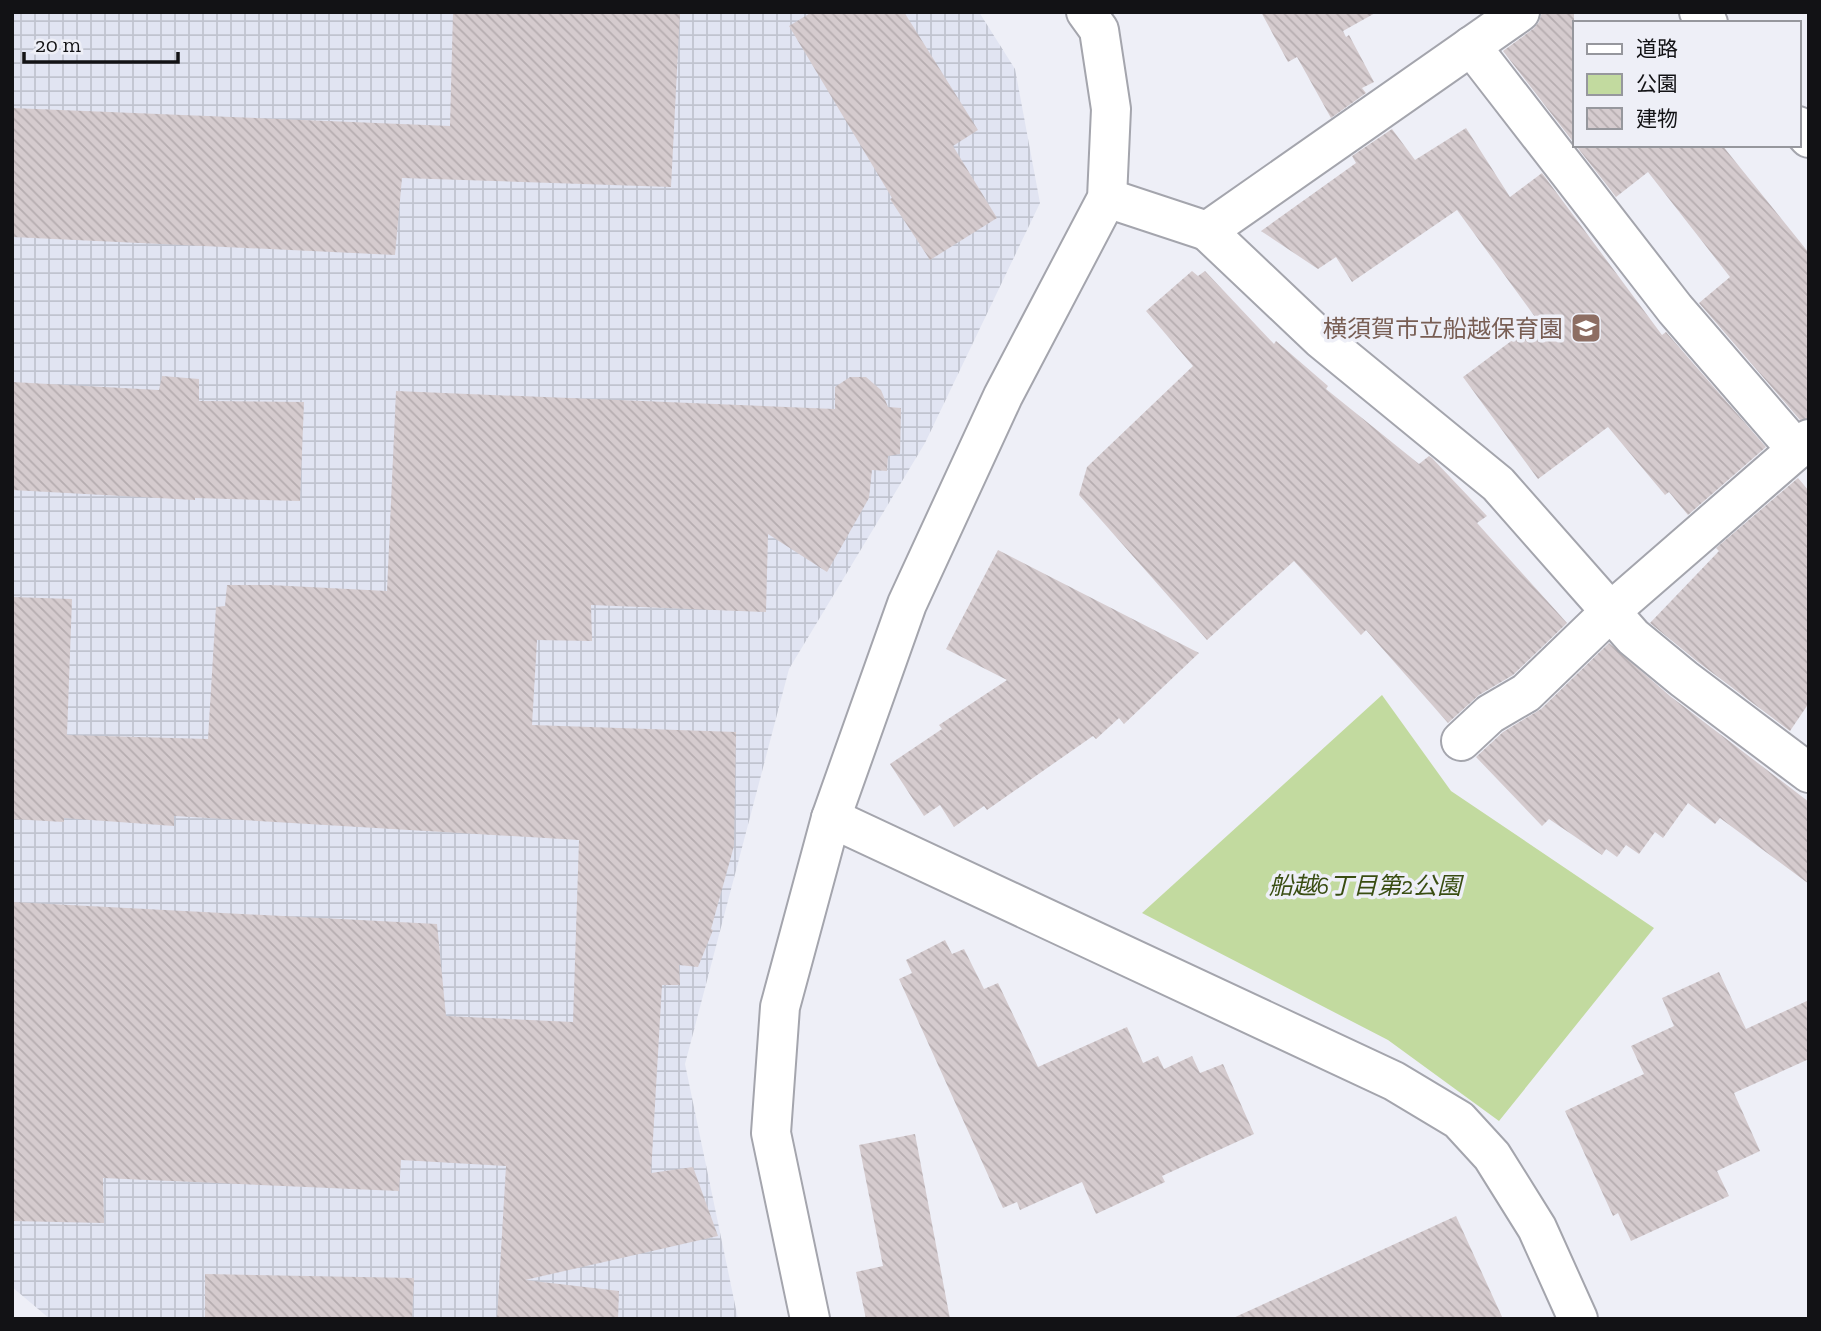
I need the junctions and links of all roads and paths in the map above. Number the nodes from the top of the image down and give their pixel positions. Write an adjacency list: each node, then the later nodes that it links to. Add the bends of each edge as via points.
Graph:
1 (1086, 12): 4 (street, via 1099,30 1111,109)
2 (1520, 12): 3 (street)
3 (1471, 46): 5 (street); 6 (street, via 1675,309)
4 (1107, 198): 5 (street); 10 (street, via 1003,396 907,604)
5 (1207, 231): 7 (street, via 1321,339 1499,484)
6 (1805, 443): 7 (street)
7 (1611, 611): 8 (street, via 1526,693 1490,714); 9 (street, via 1633,637)
8 (1461, 741)
9 (1809, 773)
10 (831, 818): 11 (street, via 780,1007 771,1133); 12 (street, via 1394,1081 1459,1120 1492,1156 1537,1228)
11 (810, 1319)
12 (1578, 1319)

